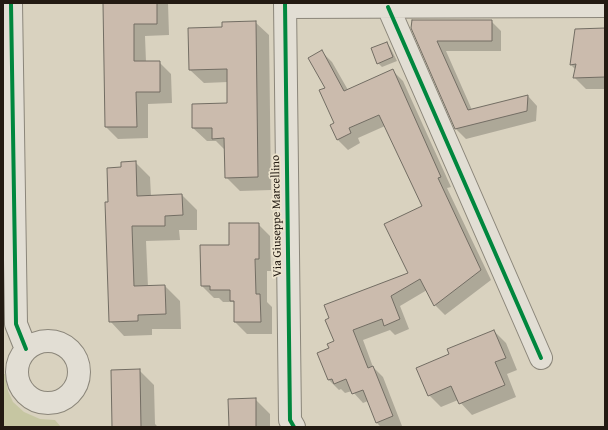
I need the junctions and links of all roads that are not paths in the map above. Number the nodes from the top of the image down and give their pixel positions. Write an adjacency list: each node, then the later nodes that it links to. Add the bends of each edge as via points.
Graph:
1 (11, 3): 5 (street)
2 (285, 5): 4 (street); 7 (street, Via Giuseppe Marcellino, via 290,420)
3 (605, 6): 4 (street)
4 (388, 7): 6 (street)
5 (16, 358)
6 (541, 358)
7 (294, 427)

